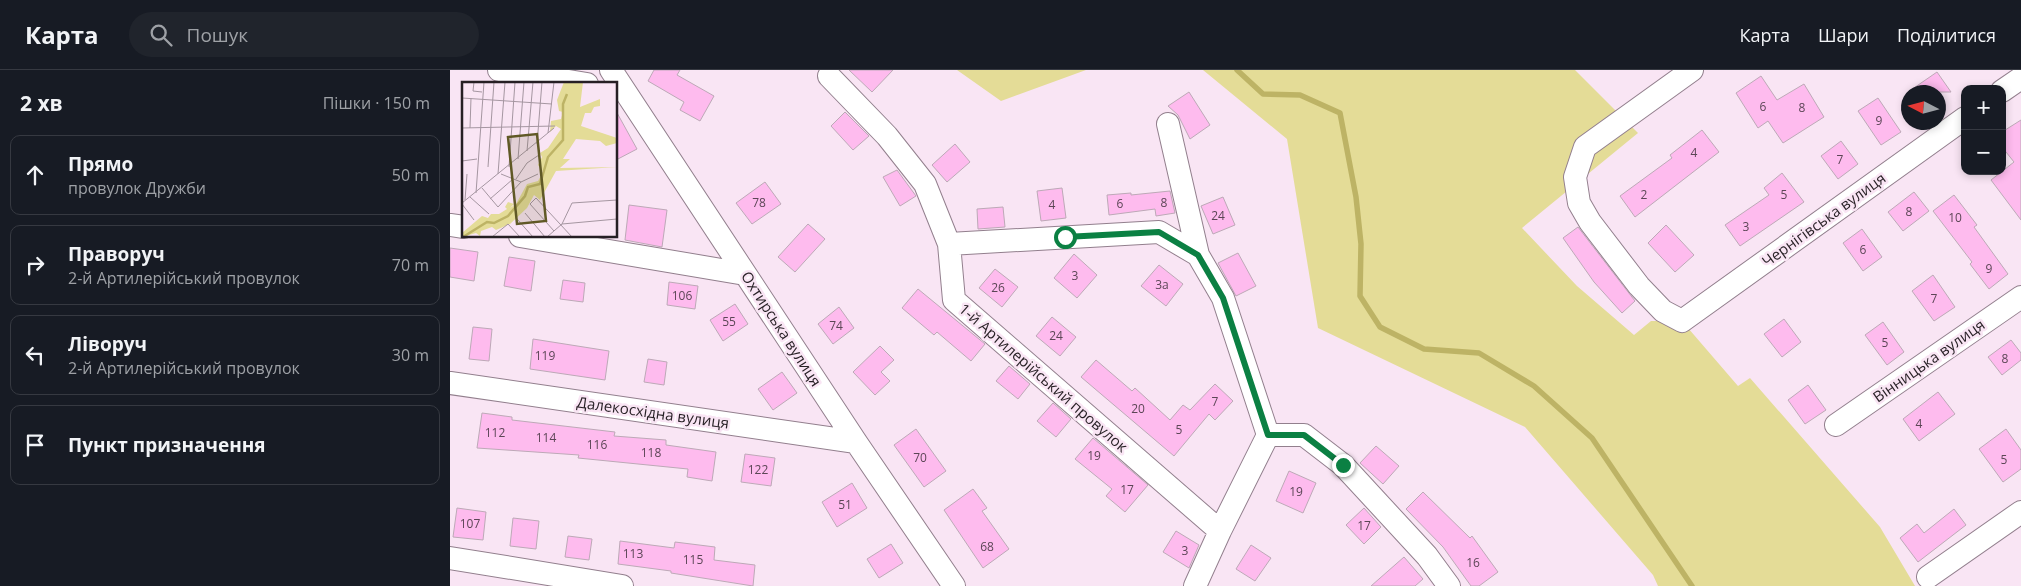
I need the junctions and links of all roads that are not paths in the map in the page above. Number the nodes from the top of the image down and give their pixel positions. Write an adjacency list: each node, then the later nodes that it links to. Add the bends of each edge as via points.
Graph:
1 (499, 70): 6 (street)
2 (611, 70): 7 (street, Охтирська вулиця)
3 (1692, 70): 10 (street, Чернігівська вулиця, via 1585,147 1575,177 1579,203 1590,222 1639,286 1663,311 1682,321)
4 (829, 76): 13 (street, 1-й Артилерійський провулок, via 887,136 925,184)
5 (2021, 78): 9 (street)
6 (574, 82)
7 (617, 82)
8 (620, 89): 15 (street, Охтирська вулиця)
9 (2006, 89)
10 (1961, 121)
11 (1168, 124): 14 (street)
12 (532, 238): 15 (street)
13 (949, 244): 14 (street, via 1159,232); 22 (street, 1-й Артилерійський провулок, via 954,300)
14 (1198, 255): 19 (street, via 1223,298)
15 (745, 274): 20 (street, Охтирська вулиця)
16 (2021, 297): 18 (street, Вінницька вулиця)
17 (450, 383): 20 (street, Далекосхідна вулиця)
18 (1836, 425)
19 (1268, 435): 22 (street); 28 (street, via 1304,435 1343,465 1427,556)
20 (856, 442): 27 (street, Охтирська вулиця)
21 (2021, 512): 24 (street)
22 (1220, 531): 25 (street)
23 (450, 558): 26 (street)
24 (1928, 577)
25 (1204, 581)
26 (622, 586)
27 (954, 586)
28 (1449, 586)

